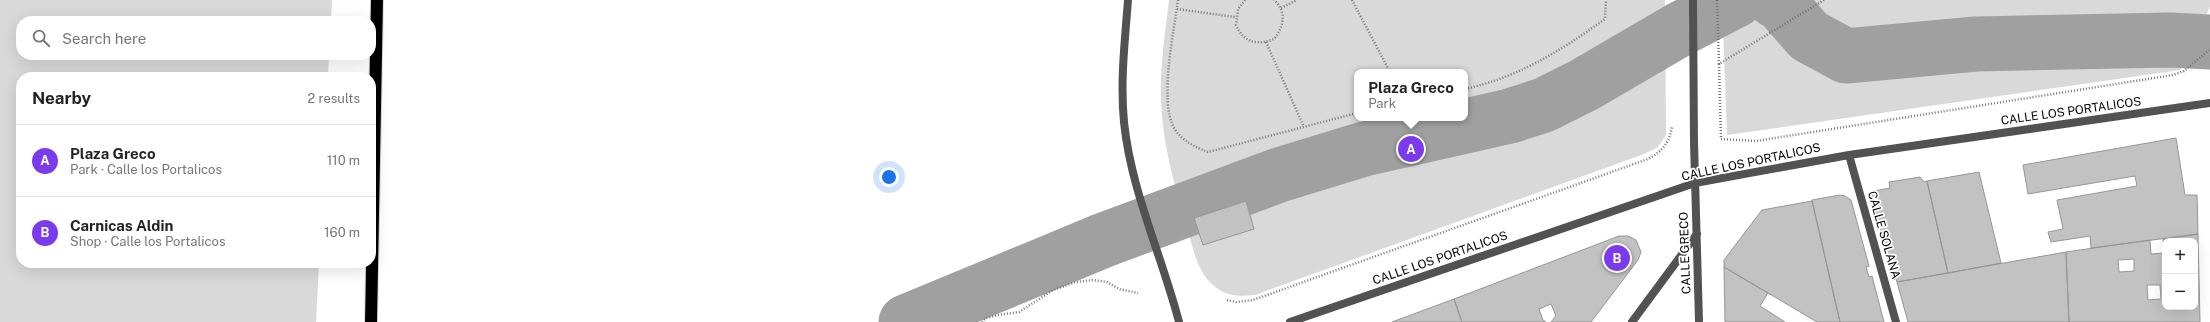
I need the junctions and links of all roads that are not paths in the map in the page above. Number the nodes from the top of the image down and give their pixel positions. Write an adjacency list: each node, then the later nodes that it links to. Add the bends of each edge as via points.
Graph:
1 (377, 0): 4 (highway)
2 (1128, 0): 13 (street, via 1122,98 1124,123 1135,177)
3 (1694, 0): 9 (street, CALLE GRECO)
4 (376, 54)
5 (376, 60): 6 (highway)
6 (376, 72)
7 (2210, 103): 8 (street, CALLE LOS PORTALICOS)
8 (1849, 154): 9 (street, CALLE LOS PORTALICOS); 17 (street, CALLE SOLANA)
9 (1695, 183): 10 (street, CALLE GRECO); 14 (street, CALLE LOS PORTALICOS)
10 (1696, 234): 15 (street); 16 (street, CALLE GRECO)
11 (372, 268): 12 (highway)
12 (371, 322)
13 (1179, 322)
14 (1290, 322)
15 (1632, 322)
16 (1699, 322)
17 (1896, 322)

